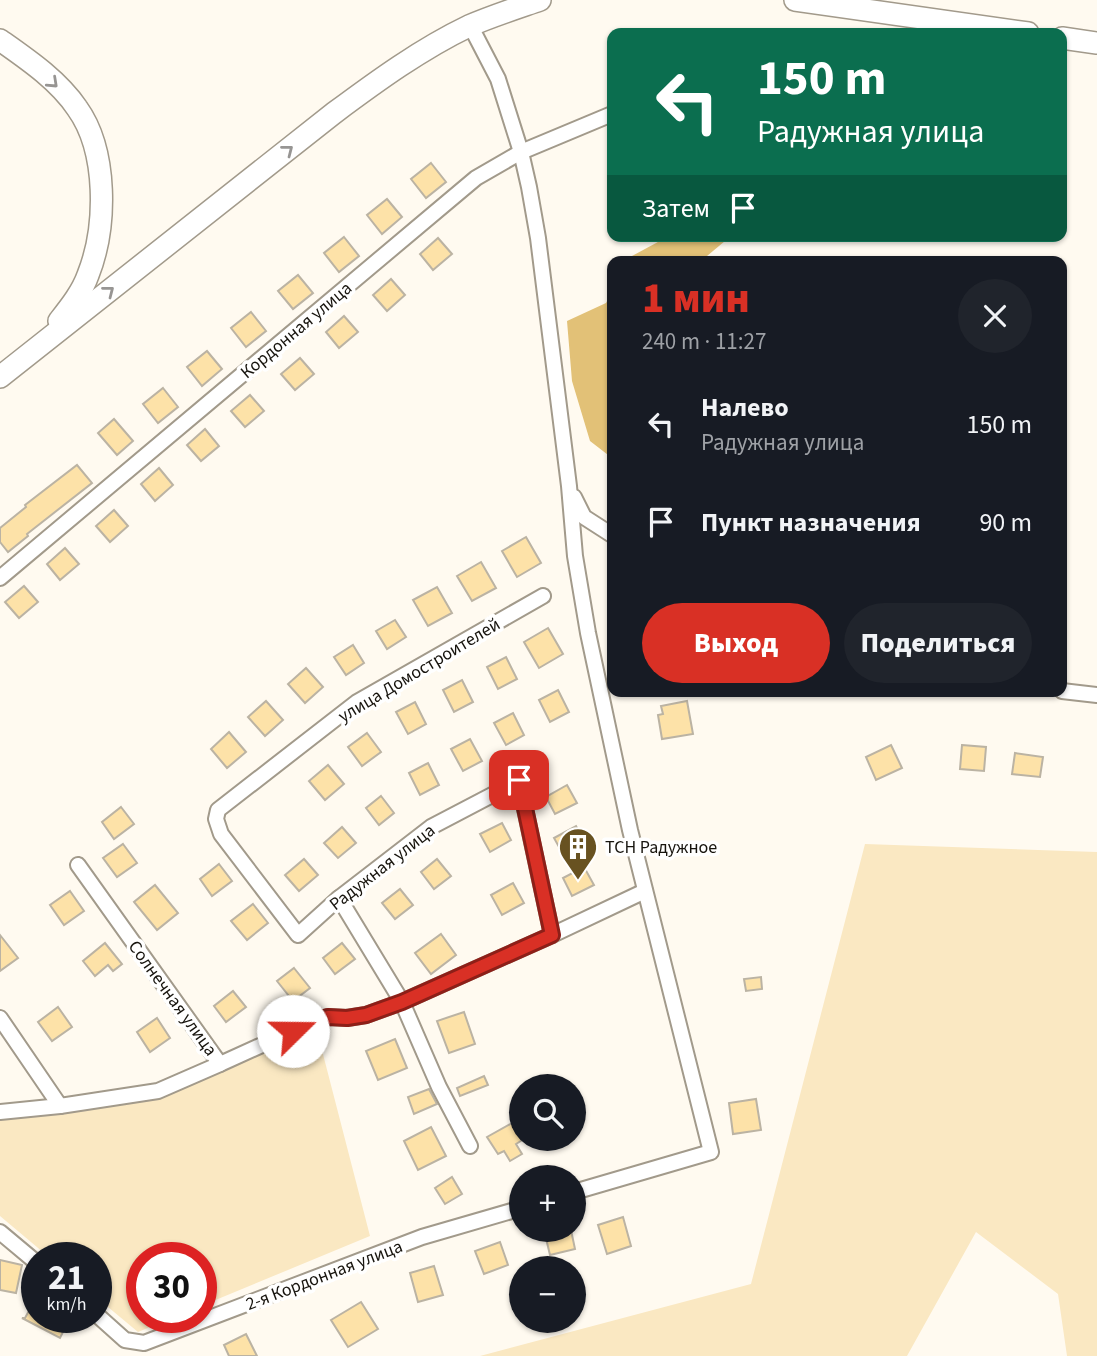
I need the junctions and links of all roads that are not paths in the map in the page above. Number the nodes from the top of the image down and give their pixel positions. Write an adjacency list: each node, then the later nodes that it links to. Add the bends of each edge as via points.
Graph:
1 (540, 0): 3 (main road)
2 (795, 0): 4 (main road)
3 (471, 26): 9 (street, via 498,79); 10 (main road, one-way to 3, via 377,81)
4 (993, 28)
5 (1067, 39): 7 (main road)
6 (0, 40): 10 (main road, one-way to 10, via 48,77 77,107 88,126 100,176 101,207 88,275 76,298)
7 (1097, 43)
8 (607, 116): 9 (street, Кордонная улица)
9 (521, 152): 12 (street, via 538,238); 14 (street, Кордонная улица, via 476,178)
10 (36, 348): 11 (main road)
11 (0, 377)
12 (569, 486): 13 (street, via 583,517); 20 (street, via 588,633)
13 (607, 532)
14 (0, 578)
15 (543, 596): 18 (street, улица Домостроителей, via 357,702 218,810)
16 (1067, 692): 17 (street)
17 (1097, 695)
18 (221, 834): 21 (street, Радужная улица, via 298,935)
19 (78, 865): 25 (street, Солнечная улица)
20 (645, 891): 22 (street); 29 (street, via 711,1152)
21 (339, 898): 22 (street, Радужная улица, via 431,827 519,780); 23 (street)
22 (552, 935): 23 (street)
23 (402, 1002): 25 (street, via 366,1015 317,1020); 28 (street)
24 (0, 1018): 26 (street)
25 (220, 1064): 26 (street, Солнечная улица, via 158,1091)
26 (60, 1106): 27 (street, Солнечная улица)
27 (0, 1112)
28 (470, 1146)
29 (586, 1188)
30 (509, 1212): 33 (street, 2-я Кордонная улица, via 422,1237 144,1343 125,1340)
31 (0, 1232): 32 (street)
32 (21, 1250)
33 (112, 1328)

